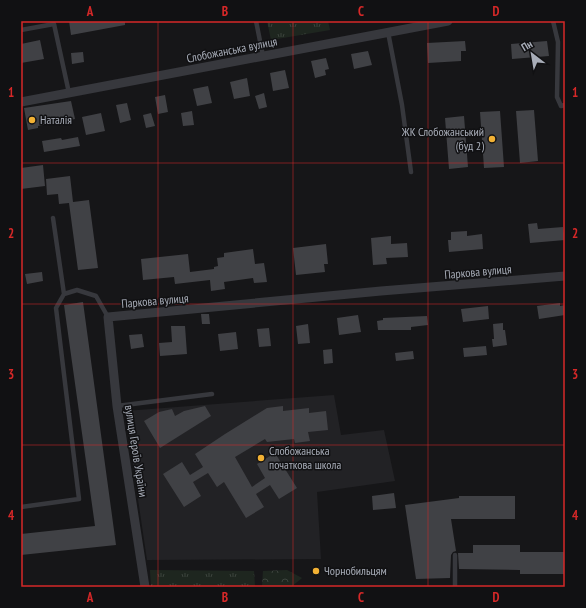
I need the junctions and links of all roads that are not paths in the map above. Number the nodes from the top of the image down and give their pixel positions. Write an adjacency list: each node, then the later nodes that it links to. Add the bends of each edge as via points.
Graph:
1 (256, 21): 7 (lane)
2 (448, 21): 6 (street, Слобожанська вулиця)
3 (554, 21): 10 (lane, via 558,42 557,97 561,106)
4 (53, 22): 5 (lane); 8 (lane)
5 (21, 30)
6 (388, 32): 7 (street, Слобожанська вулиця); 11 (lane)
7 (263, 56): 8 (street, Слобожанська вулиця)
8 (69, 93): 9 (street, Слобожанська вулиця)
9 (21, 102)
10 (565, 105)
11 (411, 172)
12 (53, 218): 14 (lane)
13 (565, 276): 15 (street, Паркова вулиця)
14 (64, 294): 15 (lane, via 77,290 96,296); 18 (lane, via 56,308 79,499)
15 (108, 317): 17 (street, вулиця Героїв України)
16 (212, 394): 17 (lane)
17 (117, 406): 20 (street, вулиця Героїв України)
18 (21, 507)
19 (455, 555): 21 (lane)
20 (145, 587)
21 (455, 587)

